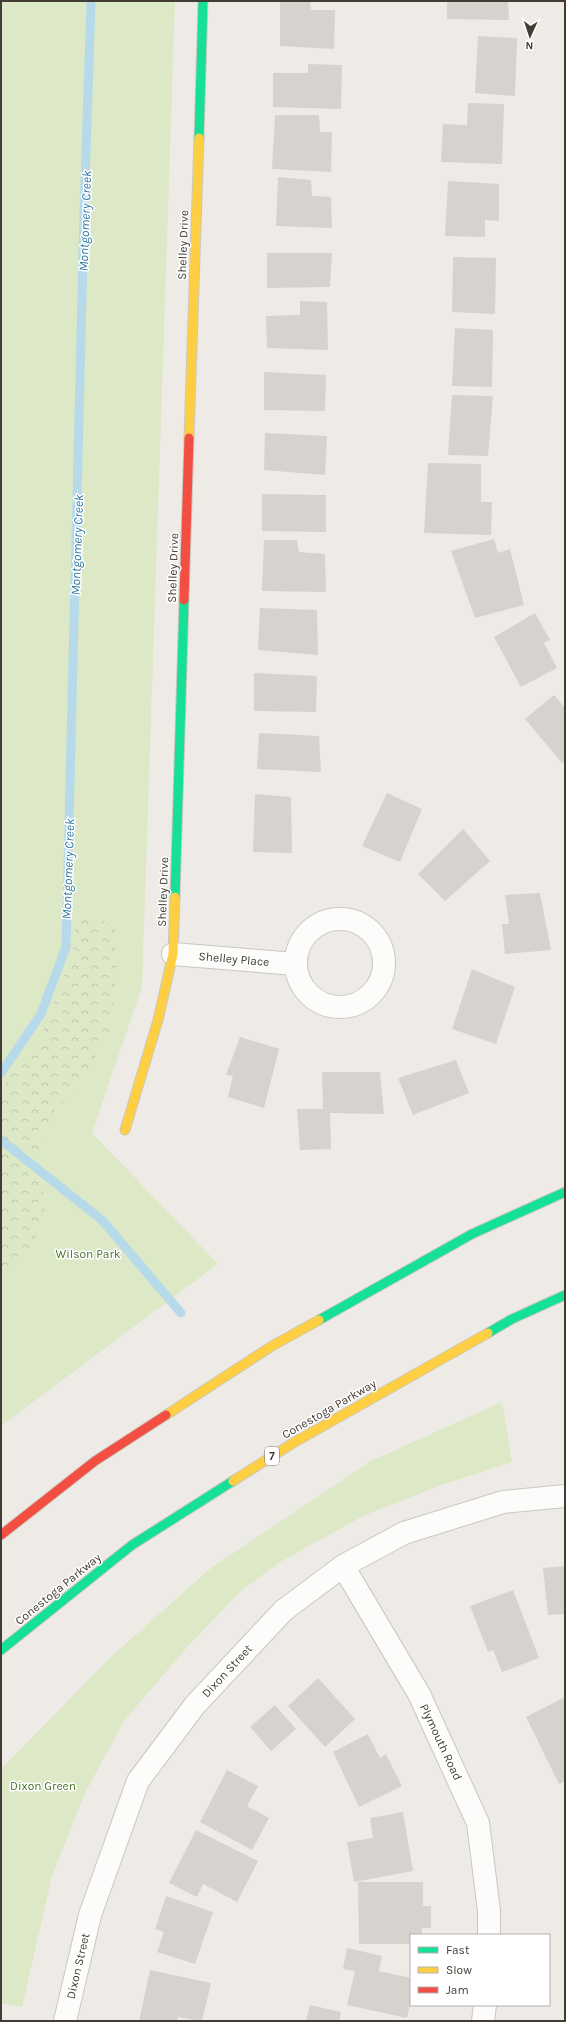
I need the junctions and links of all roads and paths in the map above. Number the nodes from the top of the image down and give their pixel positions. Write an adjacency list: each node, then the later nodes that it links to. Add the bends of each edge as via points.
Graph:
1 (203, 1): 2 (main road, Shelley Drive)
2 (173, 954): 3 (street, Shelley Place); 4 (main road, Shelley Drive, via 158,1020)
3 (295, 964)
4 (125, 1130)
5 (565, 1192): 8 (main road, via 472,1234 272,1346 95,1461)
6 (565, 1294): 10 (main road, Conestoga Parkway / 7, via 512,1319 293,1443 132,1545)
7 (565, 1496): 9 (street, Dixon Street, via 503,1502 404,1533)
8 (1, 1535)
9 (343, 1566): 11 (street, Plymouth Road, via 419,1694 478,1823 489,1911); 13 (street, Dixon Street, via 284,1610 195,1705 138,1782 90,1915)
10 (1, 1650)
11 (489, 1934)
12 (485, 2006): 14 (street)
13 (65, 2021)
14 (483, 2021)

